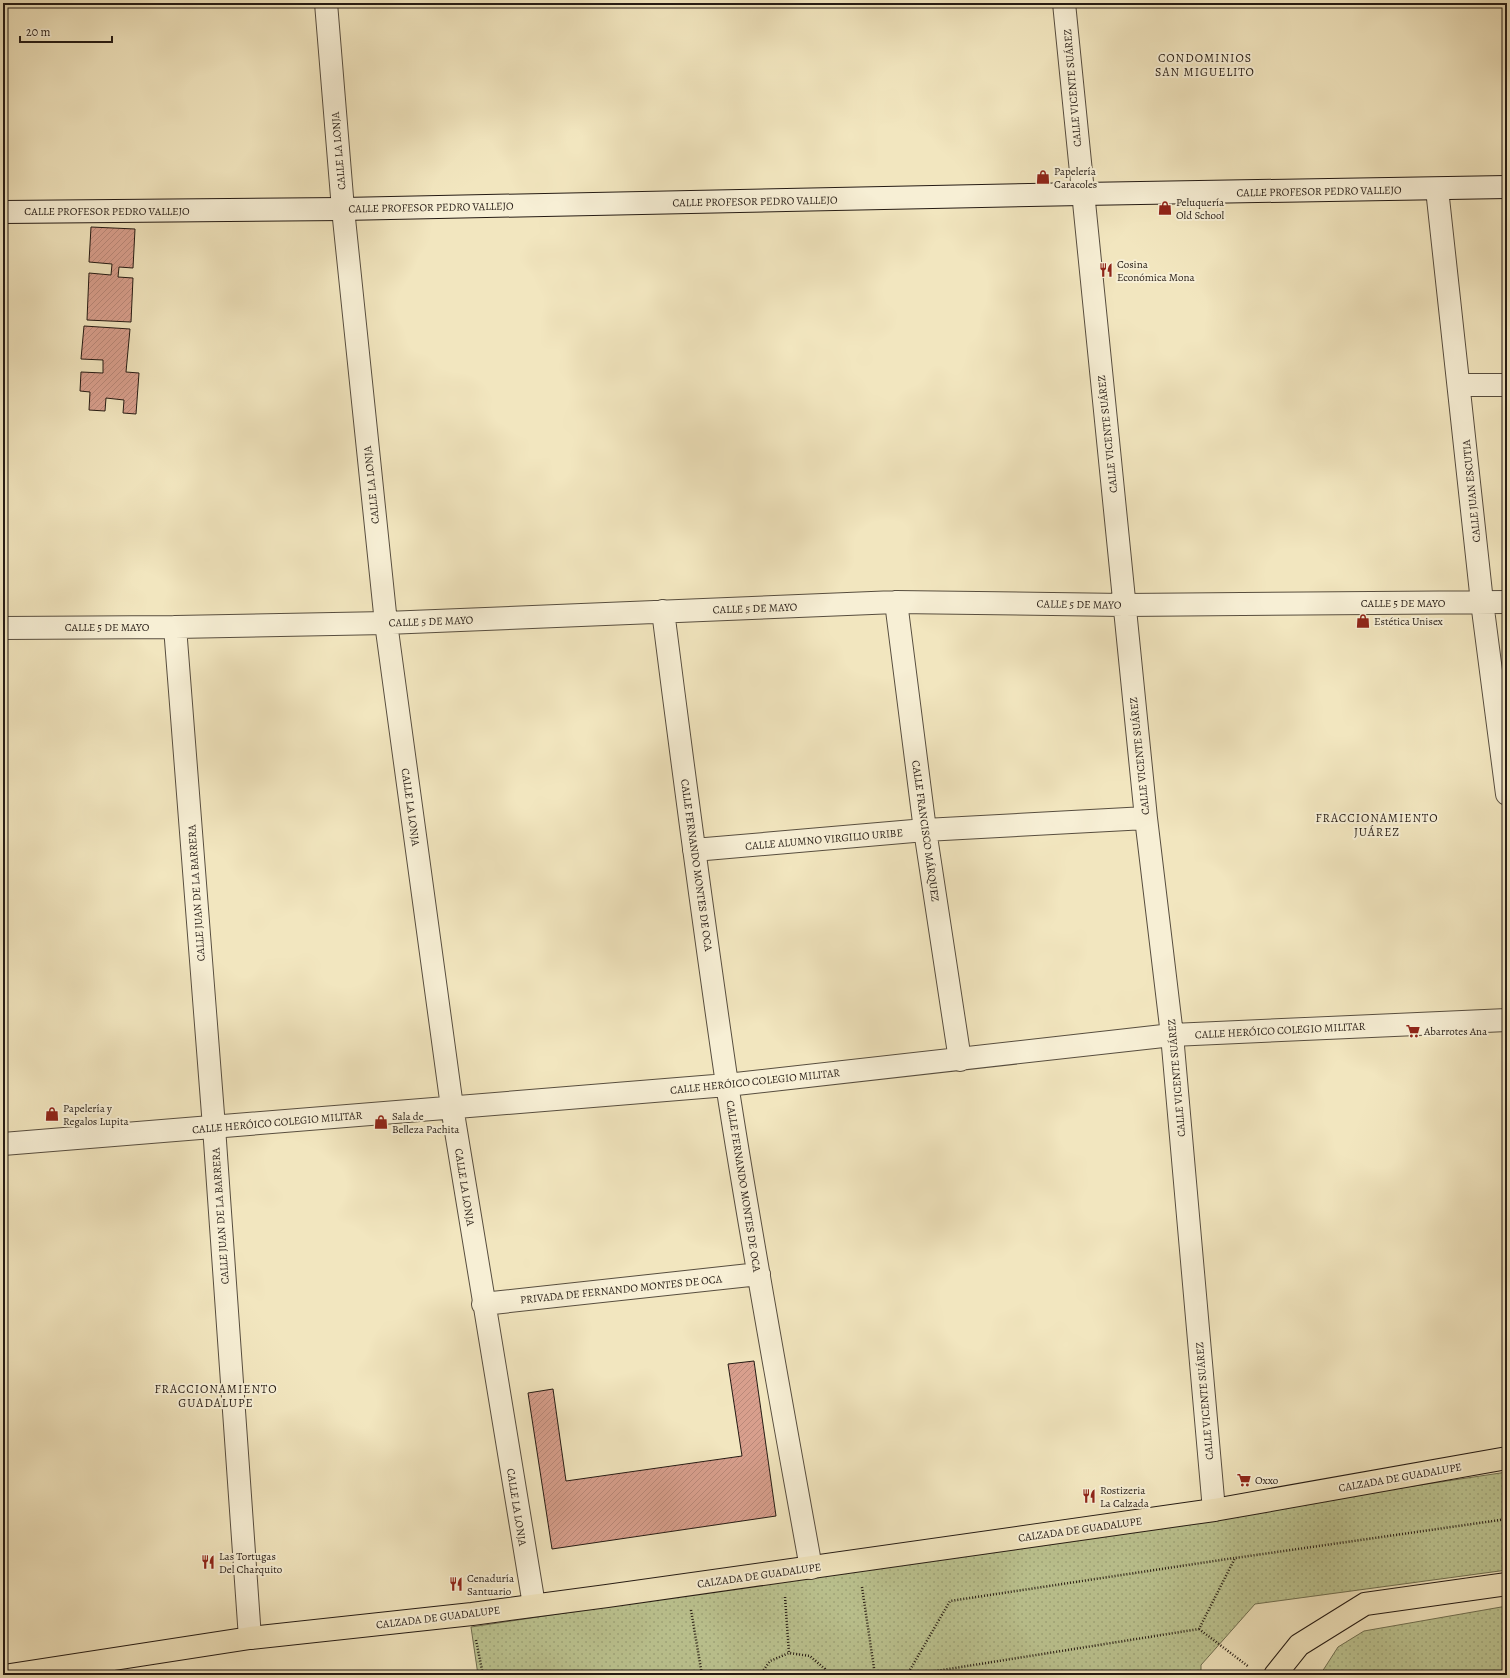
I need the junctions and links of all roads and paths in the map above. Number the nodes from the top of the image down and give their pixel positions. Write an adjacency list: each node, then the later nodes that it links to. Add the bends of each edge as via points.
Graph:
1 (326, 3): 6 (street, CALLE LA LONJA)
2 (1064, 3): 5 (street, CALLE VICENTE SUÁREZ)
3 (1507, 187): 4 (street, CALLE PROFESOR PEDRO VALLEJO)
4 (1437, 189): 5 (street, CALLE PROFESOR PEDRO VALLEJO); 8 (street, CALLE JUAN ESCUTIA)
5 (1082, 194): 6 (street, CALLE PROFESOR PEDRO VALLEJO); 13 (street, CALLE VICENTE SUÁREZ)
6 (343, 209): 7 (street, CALLE PROFESOR PEDRO VALLEJO); 15 (street, CALLE LA LONJA)
7 (3, 212)
8 (1460, 385): 9 (street); 11 (street, CALLE JUAN ESCUTIA)
9 (1507, 385)
10 (896, 602): 13 (street, CALLE 5 DE MAYO); 14 (street, CALLE 5 DE MAYO); 20 (street, CALLE FRANCISCO MÁRQUEZ)
11 (1482, 602): 12 (street, CALLE 5 DE MAYO); 13 (street, CALLE 5 DE MAYO); 18 (street, CALLE JUAN ESCUTIA)
12 (1507, 602)
13 (1124, 605): 19 (street, CALLE VICENTE SUÁREZ)
14 (662, 611): 15 (street, CALLE 5 DE MAYO); 21 (street, CALLE FERNANDO MONTES DE OCA)
15 (386, 623): 16 (street, CALLE 5 DE MAYO); 26 (street, CALLE LA LONJA)
16 (175, 627): 17 (street, CALLE 5 DE MAYO); 27 (street, CALLE JUAN DE LA BARRERA)
17 (3, 628)
18 (1507, 794)
19 (1146, 818): 20 (street, CALLE ALUMNO VIRGILIO URIBE); 23 (street, CALLE VICENTE SUÁREZ)
20 (925, 830): 21 (street, CALLE ALUMNO VIRGILIO URIBE); 24 (street, CALLE FRANCISCO MÁRQUEZ)
21 (694, 850): 25 (street, CALLE FERNANDO MONTES DE OCA)
22 (1507, 1020): 23 (street, CALLE HERÓICO COLEGIO MILITAR)
23 (1172, 1035): 24 (street, CALLE HERÓICO COLEGIO MILITAR); 32 (street, CALLE VICENTE SUÁREZ)
24 (960, 1060): 25 (street, CALLE HERÓICO COLEGIO MILITAR)
25 (727, 1085): 26 (street, CALLE HERÓICO COLEGIO MILITAR); 29 (street, CALLE FERNANDO MONTES DE OCA)
26 (452, 1107): 27 (street, CALLE HERÓICO COLEGIO MILITAR); 30 (street, CALLE LA LONJA)
27 (214, 1127): 28 (street, CALLE HERÓICO COLEGIO MILITAR); 43 (street, CALLE JUAN DE LA BARRERA)
28 (3, 1144)
29 (759, 1274): 30 (street, PRIVADA DE FERNANDO MONTES DE OCA); 36 (street, CALLE FERNANDO MONTES DE OCA)
30 (483, 1304): 40 (street, CALLE LA LONJA)
31 (1507, 1458): 32 (main road, CALZADA DE GUADALUPE)
32 (1214, 1510): 35 (main road, CALZADA DE GUADALUPE)
33 (1507, 1519): 34 (path)
34 (1235, 1558): 42 (path); 52 (path, via 950,1601)
35 (858, 1561): 36 (main road, CALZADA DE GUADALUPE); 51 (path)
36 (811, 1568): 37 (main road, CALZADA DE GUADALUPE)
37 (783, 1571): 38 (main road, CALZADA DE GUADALUPE); 44 (path)
38 (687, 1584): 40 (main road, CALZADA DE GUADALUPE); 48 (path)
39 (1507, 1584): 54 (main road, via 1365,1604 1299,1645)
40 (534, 1605): 41 (main road, CALZADA DE GUADALUPE)
41 (472, 1614): 43 (main road, CALZADA DE GUADALUPE); 47 (path)
42 (1199, 1629): 45 (path); 53 (path)
43 (250, 1638): 46 (main road, CALZADA DE GUADALUPE)
44 (789, 1653): 49 (path, via 770,1661); 50 (path, via 810,1656 825,1669)
45 (1252, 1670)
46 (10, 1675)
47 (483, 1675)
48 (702, 1675)
49 (760, 1675)
50 (827, 1675)
51 (875, 1675)
52 (907, 1675)
53 (911, 1675)
54 (1275, 1675)

